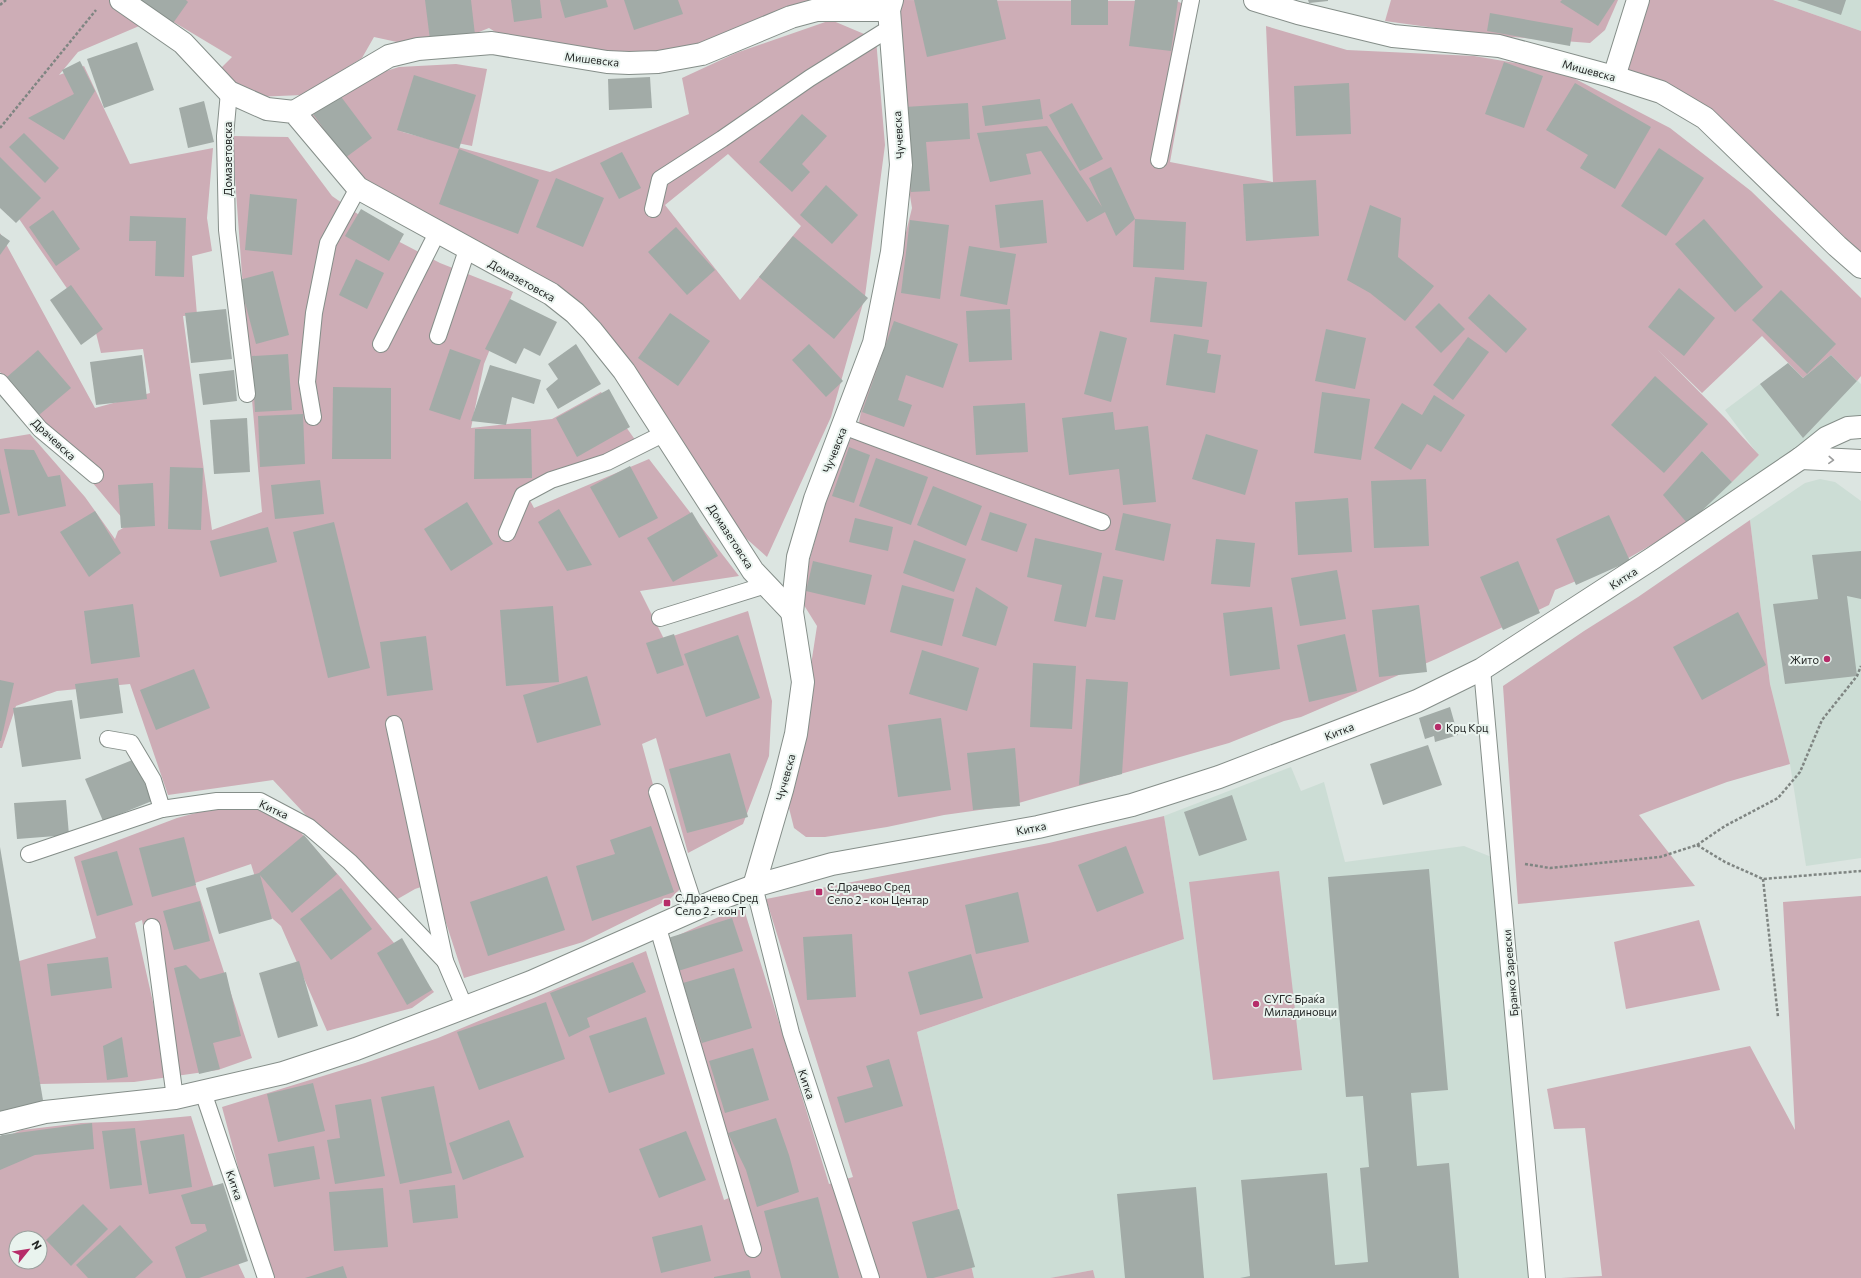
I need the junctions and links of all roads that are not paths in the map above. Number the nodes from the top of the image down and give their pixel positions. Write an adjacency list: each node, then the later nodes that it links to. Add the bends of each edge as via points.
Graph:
1 (122, 0): 7 (street, via 184,43)
2 (1192, 0): 9 (lane)
3 (1255, 0): 6 (street, Мишевска, via 1393,36 1499,46)
4 (1638, 0): 6 (street)
5 (890, 13): 8 (street, Мишевска, via 817,10 792,17 702,54 658,62 607,62 492,43 418,49 389,56); 11 (lane, via 810,78 660,179); 21 (street, Чучевска, via 901,165 892,252 874,343)
6 (1614, 77): 14 (street, Мишевска, via 1661,92 1705,118 1814,225)
7 (229, 92): 8 (street, via 267,109); 18 (lane, Домазетовска, via 225,136 228,230)
8 (294, 112): 10 (street, Домазетовска)
9 (1159, 160)
10 (358, 188): 12 (street, Домазетовска); 19 (lane, via 328,243 314,313 307,382)
11 (653, 209)
12 (438, 233): 13 (street, Домазетовска); 16 (lane)
13 (467, 250): 15 (lane); 22 (street, Домазетовска, via 551,294 575,313 624,371)
14 (1861, 267)
15 (438, 336)
16 (381, 344)
17 (0, 382): 25 (lane, Драчевска, via 40,429)
18 (247, 394)
19 (312, 417)
20 (1857, 424): 23 (street, Китка, via 1826,438)
21 (843, 426): 26 (lane); 29 (street, Чучевска, via 814,499 798,557)
22 (665, 433): 27 (lane, via 608,462 551,480 523,494); 28 (street, Домазетовска, via 753,571)
23 (1801, 458): 24 (street, one-way to 24); 31 (street, Китка)
24 (1861, 461)
25 (95, 475)
26 (1102, 522)
27 (508, 532)
28 (766, 585): 29 (street, Домазетовска); 30 (lane)
29 (792, 612): 37 (street, Чучевска, via 803,682 796,734)
30 (660, 618)
31 (1482, 669): 37 (street, Китка, via 1417,701 1219,777 1132,805 1038,827 832,864); 49 (lane, Бранко Заревски)
32 (394, 724): 41 (lane, Китка)
33 (108, 739): 35 (lane, via 131,743 153,780)
34 (657, 792): 38 (lane)
35 (162, 809): 36 (lane, Китка); 41 (lane, Китка, via 217,801 260,801 309,827 350,862)
36 (28, 854)
37 (754, 886): 38 (street, Китка); 48 (lane, Китка, via 791,1033)
38 (696, 911): 40 (street, Китка)
39 (152, 927): 44 (lane)
40 (658, 928): 42 (street, Китка); 46 (lane)
41 (445, 961): 42 (lane, Китка)
42 (465, 1008): 43 (street, Китка, via 283,1073)
43 (203, 1092): 44 (street, Китка); 47 (lane, Китка)
44 (175, 1098): 45 (street, Китка, via 46,1112)
45 (0, 1123)
46 (753, 1249)
47 (266, 1278)
48 (871, 1278)
49 (1537, 1278)

